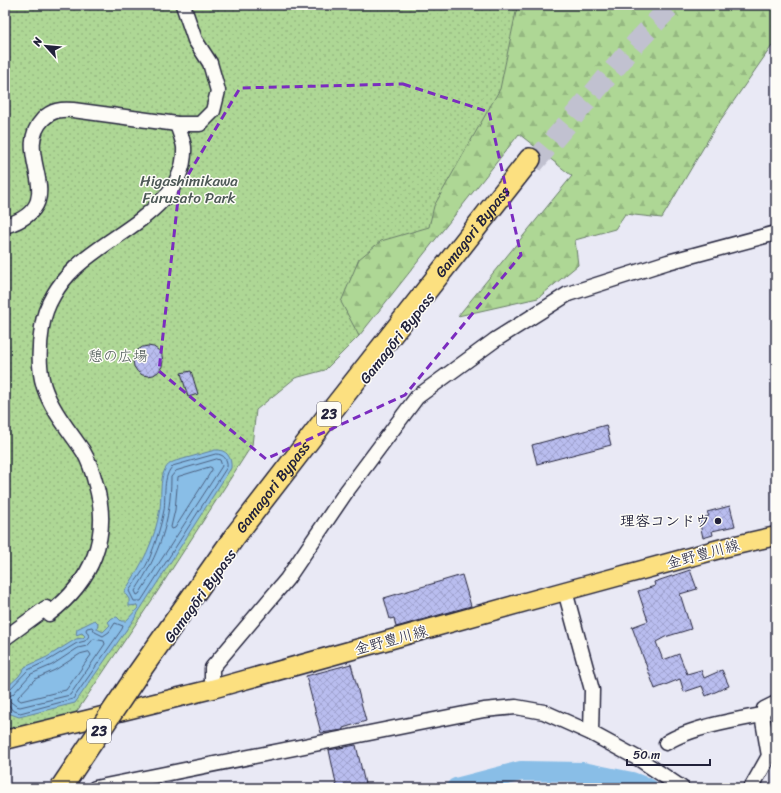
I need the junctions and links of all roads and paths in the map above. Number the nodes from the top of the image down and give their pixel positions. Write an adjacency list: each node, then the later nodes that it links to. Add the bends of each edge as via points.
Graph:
1 (183, 5): 2 (street, via 195,40 210,63 218,91 213,111 200,124)
2 (177, 124): 4 (street, via 73,110 60,109 50,113 34,133 32,144 40,190 38,199 28,216); 8 (street, via 184,147 178,176 170,191 156,207 75,268 56,291 48,306 40,344 44,386 51,405 83,452 94,476 100,499 101,532 95,558 85,576 60,606 49,614 46,608)
3 (532, 162): 9 (highway, Gamagōri Bypass / 23)
4 (5, 226)
5 (776, 233): 10 (street, via 668,262 568,294 495,340 416,397 346,492 287,579 212,668)
6 (776, 536): 7 (main road, 金野豊川線)
7 (565, 590): 10 (main road, 金野豊川線); 13 (street, via 592,690)
8 (5, 638)
9 (139, 676): 16 (highway, 23, bridge); 17 (highway, Gamagōri Bypass / 23)
10 (212, 689): 14 (main road, 金野豊川線)
11 (776, 703): 12 (street, via 764,709)
12 (762, 715): 15 (street, via 695,731); 20 (street, via 769,756)
13 (592, 733): 18 (street, via 544,712 516,707 484,710); 19 (street, via 639,759)
14 (5, 740)
15 (666, 743)
16 (61, 788)
17 (67, 788)
18 (95, 788)
19 (682, 788)
20 (751, 788)

